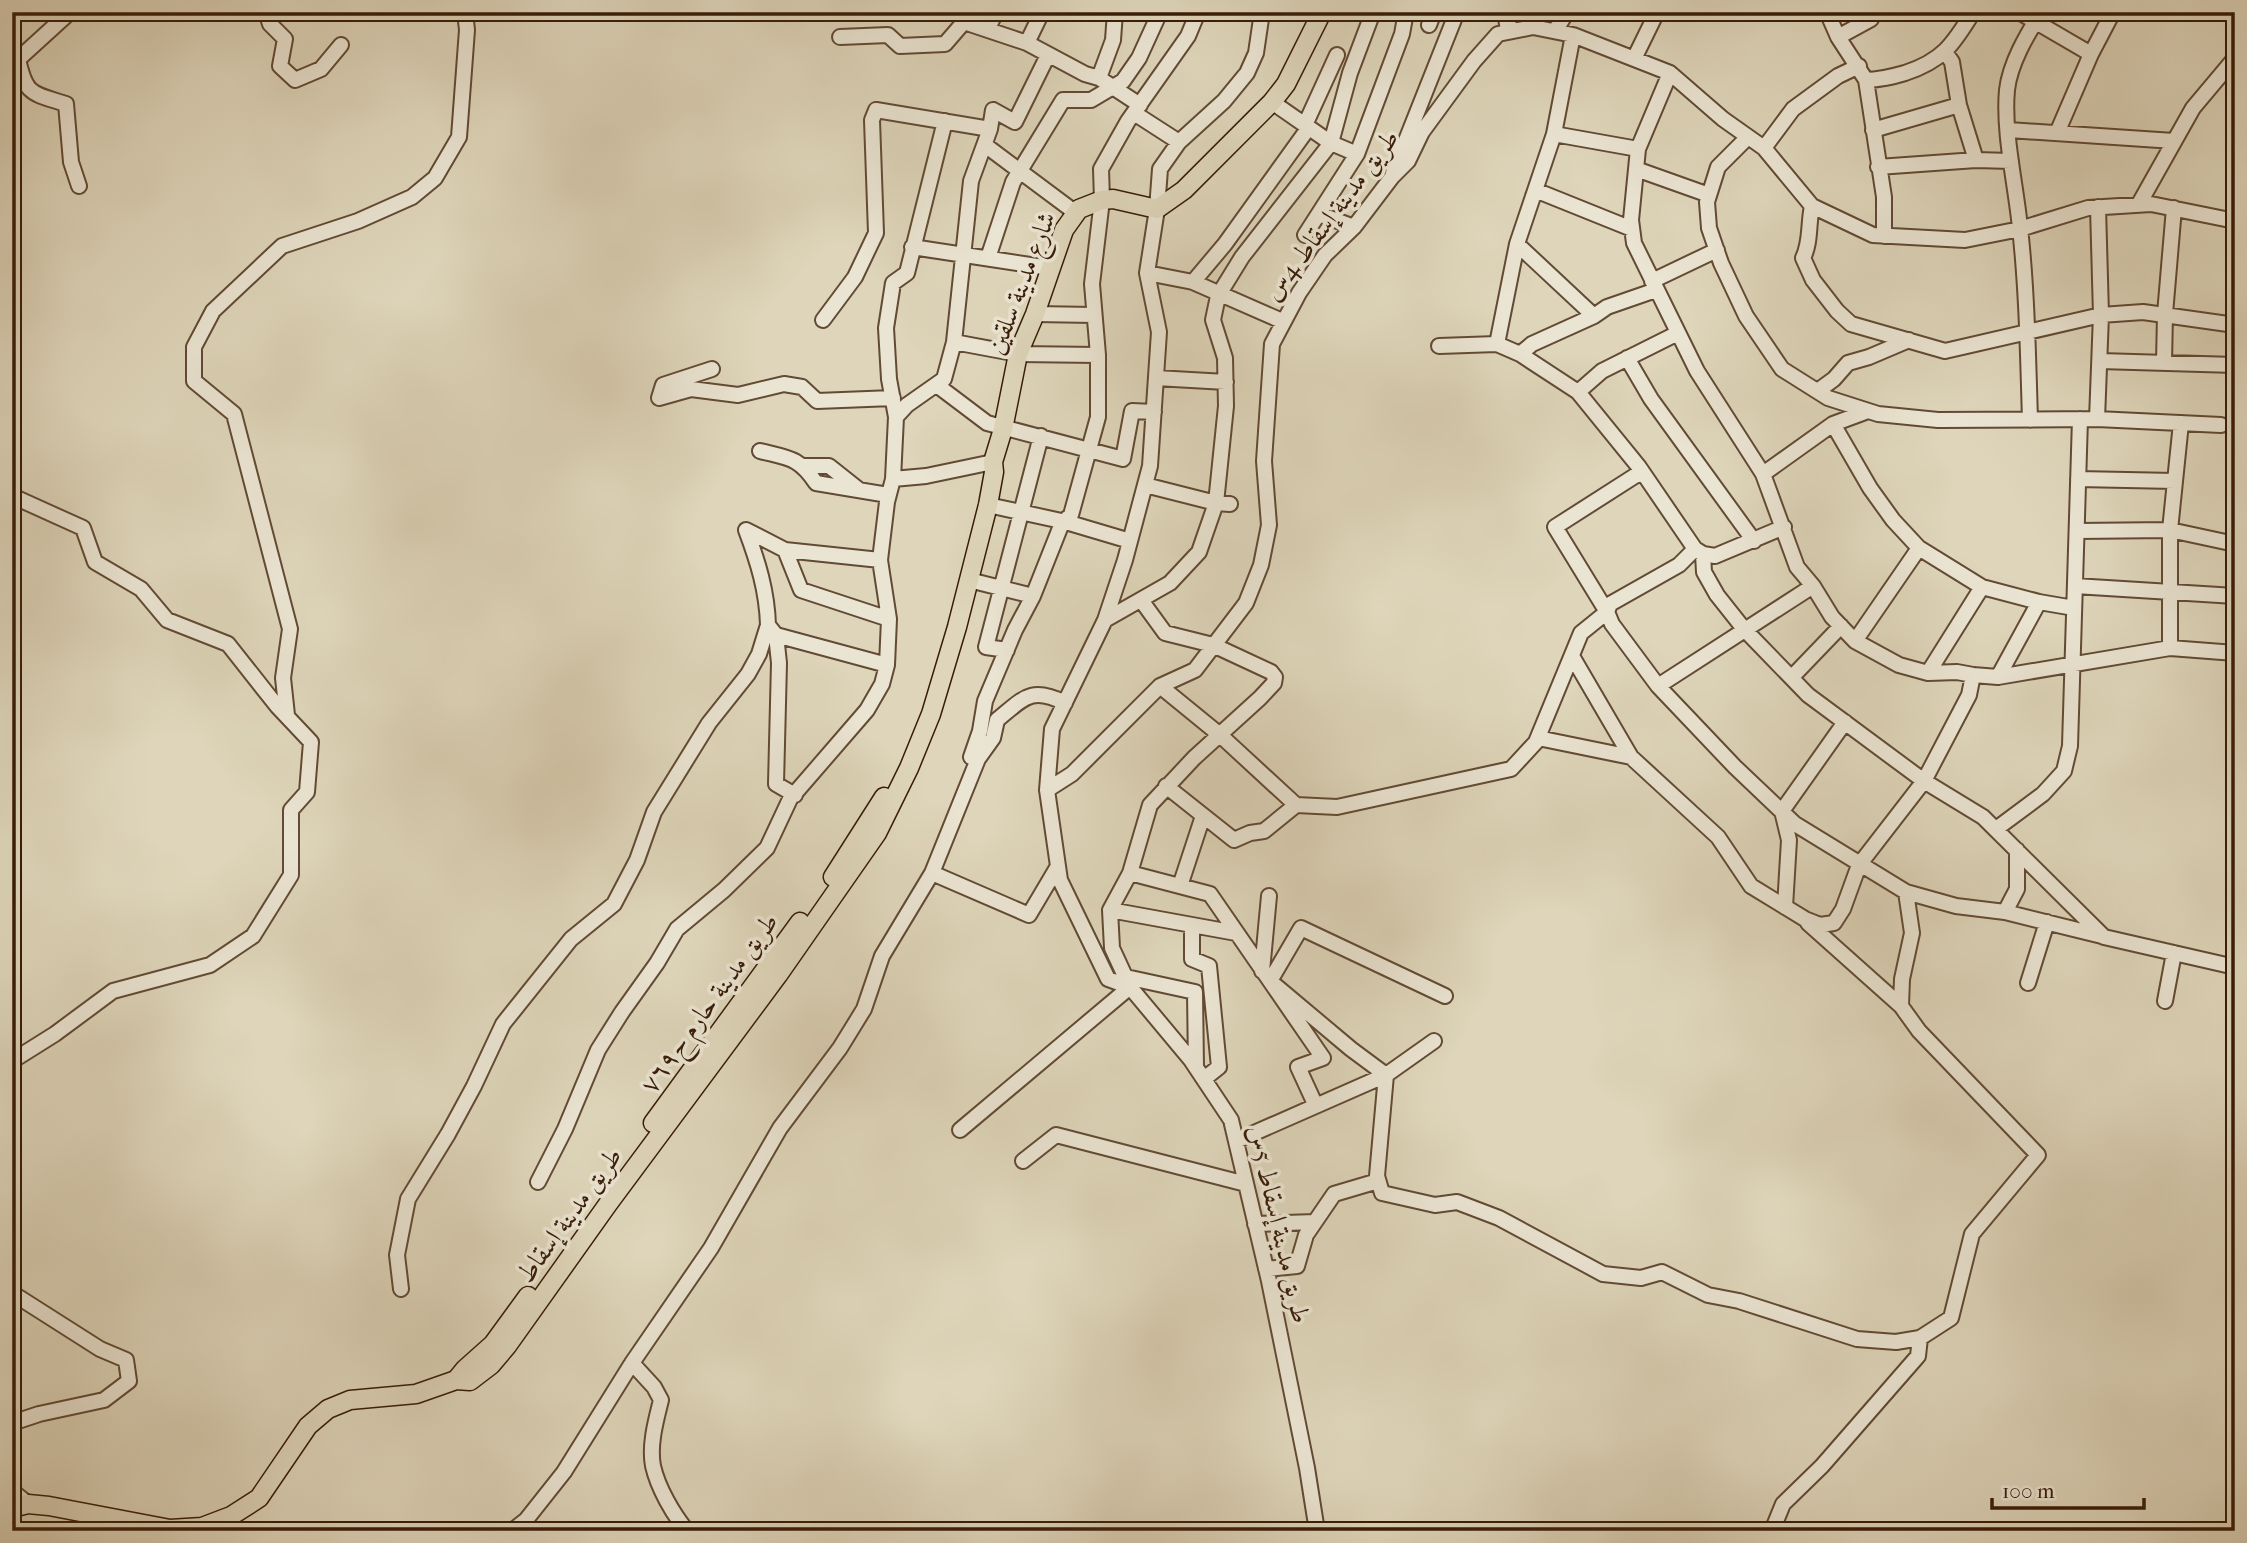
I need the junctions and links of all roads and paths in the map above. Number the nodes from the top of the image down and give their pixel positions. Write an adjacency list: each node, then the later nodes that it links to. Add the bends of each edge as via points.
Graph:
1 (70, 12): 38 (street)
2 (266, 12): 31 (street, via 270,24 285,39 280,66 295,79 321,69)
3 (465, 12): 194 (street, via 459,137 435,178 412,197 282,246 213,311 194,346 194,381 234,414 290,629 283,678)
4 (996, 12): 24 (street)
5 (1042, 12): 30 (street)
6 (1115, 12): 42 (street)
7 (1160, 12): 42 (street, via 1123,81)
8 (1198, 12): 45 (street, via 1188,36)
9 (1262, 12): 55 (street, طريق مدينة إسقاط 5س, via 1256,53 1247,73)
10 (1322, 12): 43 (main road)
11 (1373, 12): 56 (street)
12 (1406, 12): 60 (street)
13 (1457, 12): 66 (street)
14 (1505, 12): 25 (street)
15 (1567, 12): 26 (street)
16 (1657, 12): 37 (street)
17 (1826, 12): 29 (street)
18 (1874, 12): 29 (street, via 1871,19)
19 (1973, 12): 32 (street)
20 (2019, 12): 22 (street)
21 (2113, 12): 33 (street)
22 (2038, 16): 33 (street, via 2058,36); 50 (street, via 2010,77)
23 (960, 17): 24 (street); 28 (street, via 945,44 900,46 888,35)
24 (988, 28): 30 (street)
25 (1513, 30): 26 (street); 66 (street, طريق مدينة إسقاط 4س, via 1497,34 1474,61 1422,132 1408,161)
26 (1555, 31): 27 (street)
27 (1573, 35): 37 (street); 52 (street)
28 (840, 37)
29 (1838, 37): 39 (street)
30 (1027, 43): 34 (street)
31 (341, 46)
32 (1945, 52): 41 (street, via 1927,66); 44 (street, via 1952,62)
33 (2091, 54): 51 (street)
34 (1048, 55): 42 (street); 48 (street, via 1015,122 993,110)
35 (1336, 55): 47 (street)
36 (2235, 58): 54 (street, via 2193,108)
37 (1634, 59): 40 (street)
38 (15, 61): 67 (street, via 23,83 33,93 66,104 71,162)
39 (1859, 66): 41 (street); 58 (street, via 1793,109)
40 (1670, 73): 53 (street); 59 (street)
41 (1866, 80): 49 (street)
42 (1106, 82): 45 (street); 65 (street, via 1091,100 1063,100)
43 (1272, 102): 47 (street); 76 (main road, via 1184,190)
44 (1959, 105): 49 (street); 61 (street)
45 (1137, 109): 55 (street); 70 (street, via 1101,169)
46 (945, 121): 48 (street); 87 (street); 102 (street, via 876,110 872,120 876,233 855,277)
47 (1305, 125): 56 (street); 85 (street, via 1307,130)
48 (990, 128): 57 (street)
49 (1872, 130): 63 (street)
50 (2009, 130): 51 (street); 62 (street)
51 (2057, 133): 54 (street)
52 (1555, 134): 59 (street); 69 (street)
53 (1748, 137): 58 (street); 68 (street, via 1718,167)
54 (2174, 141): 71 (street)
55 (1179, 142): 76 (street, طريق مدينة إسقاط 5س, via 1160,169)
56 (1331, 144): 60 (street); 90 (street)
57 (985, 145): 65 (street); 89 (street, via 971,181)
58 (1764, 148): 73 (street)
59 (1637, 149): 64 (street)
60 (1357, 155): 78 (street)
61 (1976, 160): 62 (street); 63 (street)
62 (2011, 161): 82 (street)
63 (1878, 167): 84 (street)
64 (1636, 169): 68 (street); 81 (street)
65 (1019, 170): 77 (street); 91 (street)
66 (1392, 177): 80 (street, طريق مدينة إسقاط 4س)
67 (79, 186)
68 (1709, 195): 88 (street, via 1709,228)
69 (1532, 196): 81 (street, via 1540,192); 86 (street)
70 (1102, 200): 76 (main road); 77 (main road, شارع مدينة سلقين); 99 (street, via 1092,284)
71 (2140, 204): 74 (street); 75 (street)
72 (2235, 205): 79 (street)
73 (1812, 206): 84 (street); 107 (street, via 1810,244 1803,258 1813,280 1851,324)
74 (2098, 207): 82 (street); 100 (street)
75 (2174, 208): 79 (street); 98 (street)
76 (1157, 209): 93 (street, طريق مدينة إسقاط 5س)
77 (1076, 213): 92 (main road, شارع مدينة سلقين, via 1064,230)
78 (1319, 214): 80 (street); 83 (street)
79 (2231, 220)
80 (1354, 227): 103 (street, طريق مدينة إسقاط 4س, via 1325,255)
81 (1632, 229): 95 (street)
82 (2020, 229): 84 (street, via 1965,240); 105 (street)
83 (1305, 235)
84 (1884, 236)
85 (1225, 244): 90 (street); 94 (street)
86 (1517, 244): 101 (street); 109 (street)
87 (912, 247): 89 (street); 124 (street, via 907,273 893,283 886,328)
88 (1717, 250): 95 (street); 122 (street, via 1746,316 1782,369)
89 (962, 253): 91 (street); 108 (street)
90 (1242, 257): 96 (street)
91 (988, 258): 92 (street)
92 (1050, 268): 97 (main road, شارع مدينة سلقين)
93 (1147, 274): 94 (street); 119 (street, طريق مدينة إسقاط 5س, via 1159,332)
94 (1194, 282): 96 (street)
95 (1654, 285): 101 (street); 106 (street)
96 (1219, 294): 103 (street); 120 (street, via 1213,320 1225,358)
97 (1035, 314): 99 (street); 111 (main road, شارع مدينة سلقين)
98 (2165, 314): 100 (street); 104 (street); 116 (street)
99 (1094, 315): 113 (street)
100 (2101, 315): 105 (street); 115 (street)
101 (1594, 316): 112 (street)
102 (823, 320)
103 (1282, 321): 180 (street, طريق مدينة إسقاط 4س, via 1272,344 1264,461 1269,525 1261,565 1247,603)
104 (2235, 325)
105 (2027, 331): 107 (street, via 1945,351); 130 (street)
106 (1678, 333): 114 (street); 140 (street)
107 (1909, 340): 122 (street, via 1848,363)
108 (954, 342): 111 (street); 121 (street)
109 (1497, 344): 110 (street); 112 (street)
110 (1439, 346)
111 (1018, 354): 113 (street); 134 (main road, شارع مدينة سلقين)
112 (1520, 354): 123 (street)
113 (1098, 355): 136 (street, via 1099,409)
114 (1627, 358): 123 (street, via 1602,371); 155 (street, via 1651,399)
115 (2100, 361): 116 (street); 129 (street)
116 (2164, 363): 117 (street)
117 (2235, 365)
118 (712, 369): 124 (street, via 663,385 659,398 691,389 738,395 784,384 802,387 817,401)
119 (1156, 378): 120 (street); 126 (street, طريق مدينة إسقاط 5س)
120 (1226, 382): 147 (street)
121 (938, 386): 127 (street, via 907,405); 134 (street, via 987,423)
122 (1819, 390): 125 (street, via 1828,398)
123 (1578, 392): 139 (street)
124 (892, 398): 127 (street)
125 (1868, 411): 130 (street, via 1938,420); 132 (street)
126 (1154, 412): 136 (street, via 1132,411 1123,459); 144 (street, طريق مدينة إسقاط 5س)
127 (896, 418): 141 (street)
128 (2080, 419): 129 (street); 130 (street); 142 (street)
129 (2096, 419): 131 (street)
130 (2030, 420)
131 (2181, 423): 133 (street); 143 (street)
132 (1833, 424): 140 (street); 157 (street, via 1870,488)
133 (2221, 425)
134 (1003, 429): 135 (street); 138 (main road, شارع مدينة سلقين)
135 (1041, 436): 136 (street); 149 (street)
136 (1090, 450): 150 (street)
137 (760, 451): 145 (street, via 805,466 816,483)
138 (993, 462): 141 (street); 148 (main road, شارع مدينة سلقين)
139 (1642, 472): 159 (street); 172 (street, via 1555,527)
140 (1763, 474): 151 (street)
141 (893, 479): 145 (street)
142 (2078, 479): 143 (street); 153 (street)
143 (2175, 481): 152 (street)
144 (1145, 485): 147 (street); 154 (street, طريق مدينة إسقاط 5س)
145 (888, 495): 160 (street)
146 (12, 496): 194 (street, via 83,528 95,562 141,589 167,620 228,644)
147 (1223, 504): 169 (street, via 1199,552 1170,583)
148 (988, 505): 149 (street); 161 (main road, شارع مدينة سلقين)
149 (1022, 513): 150 (street); 165 (street)
150 (1066, 522): 154 (street); 167 (street)
151 (1784, 527): 155 (street); 162 (street, via 1797,567)
152 (2170, 530): 153 (street); 156 (street); 166 (street)
153 (2077, 531): 163 (street)
154 (1130, 541): 174 (street, طريق مدينة إسقاط 5س)
155 (1754, 541): 159 (street, via 1715,556)
156 (2235, 544)
157 (1919, 548): 164 (street); 179 (street)
158 (785, 550): 160 (street); 173 (street, via 801,590); 178 (street, via 746,530 760,567)
159 (1699, 552): 172 (street, via 1610,604); 177 (street, via 1717,595)
160 (880, 560): 173 (street)
161 (969, 580): 165 (street); 176 (main road, شارع مدينة سلقين)
162 (1813, 586): 175 (street); 177 (street)
163 (2075, 586): 166 (street); 171 (street)
164 (1982, 587): 170 (street); 187 (street)
165 (1003, 588): 167 (street); 182 (street, via 986,647)
166 (2169, 591): 168 (street); 181 (street)
167 (1033, 596): 182 (street)
168 (2235, 596)
169 (1141, 600): 174 (street); 180 (street, via 1165,633)
170 (2039, 602): 171 (street); 190 (street)
171 (2074, 608): 185 (street)
172 (1608, 612): 184 (street, via 1581,633); 192 (street)
173 (888, 620): 186 (street)
174 (1105, 620): 193 (street, طريق مدينة إسقاط 5س)
175 (1841, 626): 179 (street); 189 (street)
176 (957, 627): 252 (main road, طريق مدينة حارم ح٧٦٩, via 925,716 887,793 826,888 500,1335 456,1380 416,1394 350,1400 327,1409 308,1426 259,1497 231,1516 202,1527 170,1529 49,1506)
177 (1744, 629): 189 (street); 192 (street)
178 (772, 630): 186 (street); 203 (street, via 779,663 776,784); 246 (street, via 748,674 709,723 654,812 637,860 614,904 571,939 503,1024 448,1134 408,1199 397,1255)
179 (1855, 640): 187 (street, via 1899,665)
180 (1213, 645): 191 (street, طريق مدينة إسقاط 4س, via 1195,670); 196 (street, via 1275,677 1260,698)
181 (2170, 648): 183 (street); 185 (street)
182 (1007, 650): 199 (street, via 985,701 971,757)
183 (2235, 653)
184 (1572, 656): 197 (street); 198 (street)
185 (2072, 664): 190 (street); 207 (street, via 2070,746 2064,771)
186 (887, 665): 203 (street, via 867,710)
187 (1928, 673): 188 (street)
188 (1973, 675): 190 (street); 200 (street, via 1969,695)
189 (1791, 677): 195 (street)
190 (1998, 677)
191 (1160, 686): 196 (street); 202 (street, طريق مدينة إسقاط 4س, via 1072,774)
192 (1658, 686): 205 (street)
193 (1065, 703): 199 (street, via 1045,693 1026,698 997,720 993,738); 202 (street, طريق مدينة إسقاط 5س, via 1052,729)
194 (287, 715): 233 (street, via 311,742 307,792 291,810 290,875 253,936 210,965 113,991)
195 (1845, 722): 200 (street); 205 (street)
196 (1220, 735): 201 (street); 204 (street)
197 (1538, 738): 198 (street); 204 (street, via 1511,769 1337,807)
198 (1631, 757): 216 (street, via 1718,837 1751,886)
199 (978, 759): 211 (street)
200 (1924, 781): 207 (street); 209 (street)
201 (1166, 786): 206 (street); 212 (street, via 1150,805)
202 (1047, 790): 210 (street, طريق مدينة إسقاط 5س)
203 (795, 795): 241 (street, via 767,848 677,929 598,1050)
204 (1296, 804): 206 (street, via 1264,831 1234,840)
205 (1782, 811): 209 (street); 216 (street, via 1789,840)
206 (1203, 816): 213 (street)
207 (1996, 829): 208 (street)
208 (2017, 850): 218 (street, via 2017,889); 223 (street)
209 (1859, 865): 214 (street); 219 (street, via 1834,923 1820,925)
210 (1058, 866): 211 (street, via 1029,915); 227 (street, طريق مدينة إسقاط 5س, via 1060,880 1108,979)
211 (932, 873): 249 (street, via 882,956 864,1009 780,1128 710,1248)
212 (1130, 873): 213 (street); 217 (street)
213 (1180, 886): 222 (street, via 1210,894)
214 (1906, 892): 218 (street, via 1956,906); 231 (street, via 1912,933)
215 (1269, 896): 226 (street)
216 (1785, 907): 219 (street)
217 (1110, 910): 221 (street); 227 (street, via 1112,948)
218 (2005, 912): 220 (street)
219 (1805, 919): 231 (street)
220 (2047, 922): 223 (street); 228 (street)
221 (1192, 925): 222 (street); 234 (street, via 1192,959 1209,966 1219,1067)
222 (1236, 933): 226 (street)
223 (2104, 937): 224 (street)
224 (2174, 953): 225 (street); 230 (street)
225 (2235, 967)
226 (1266, 976): 229 (street, via 1301,928); 235 (street); 236 (street, via 1323,1058 1298,1067)
227 (1128, 982): 234 (street, طريق مدينة إسقاط 5س); 234 (street, via 1195,992); 237 (street)
228 (2028, 983)
229 (1445, 996)
230 (2165, 1001)
231 (1901, 1006): 248 (street, via 1919,1031 2038,1155 1972,1234 1951,1318)
232 (1434, 1041): 235 (street)
233 (12, 1061)
234 (1200, 1073): 238 (street, طريق مدينة إسقاط 5س, via 1231,1119)
235 (1386, 1075): 236 (street); 240 (street)
236 (1315, 1104): 238 (street)
237 (960, 1130)
238 (1236, 1141): 242 (street, طريق مدينة إسقاط 5س)
239 (1023, 1161): 242 (street, via 1056,1135)
240 (1378, 1181): 243 (street, via 1334,1194); 248 (street, via 1382,1193 1435,1205 1457,1202 1499,1218 1604,1274 1641,1278 1661,1272 1709,1295 1857,1339 1896,1342)
241 (538, 1182)
242 (1246, 1184): 244 (street, طريق مدينة إسقاط 5س)
243 (1315, 1222): 244 (street); 245 (street, via 1297,1266)
244 (1255, 1224): 245 (street, طريق مدينة إسقاط 5س)
245 (1266, 1269): 255 (street, طريق مدينة إسقاط 5س)
246 (401, 1289)
247 (12, 1293): 250 (street, via 100,1349 126,1360 129,1381 104,1400)
248 (1920, 1338): 256 (street, via 1917,1356 1783,1504)
249 (632, 1363): 253 (street, via 564,1472); 254 (street, via 661,1400 654,1428 653,1466)
250 (12, 1423)
251 (12, 1491): 252 (street)
252 (20, 1506)
253 (512, 1531)
254 (687, 1531)
255 (1317, 1531)
256 (1772, 1531)

